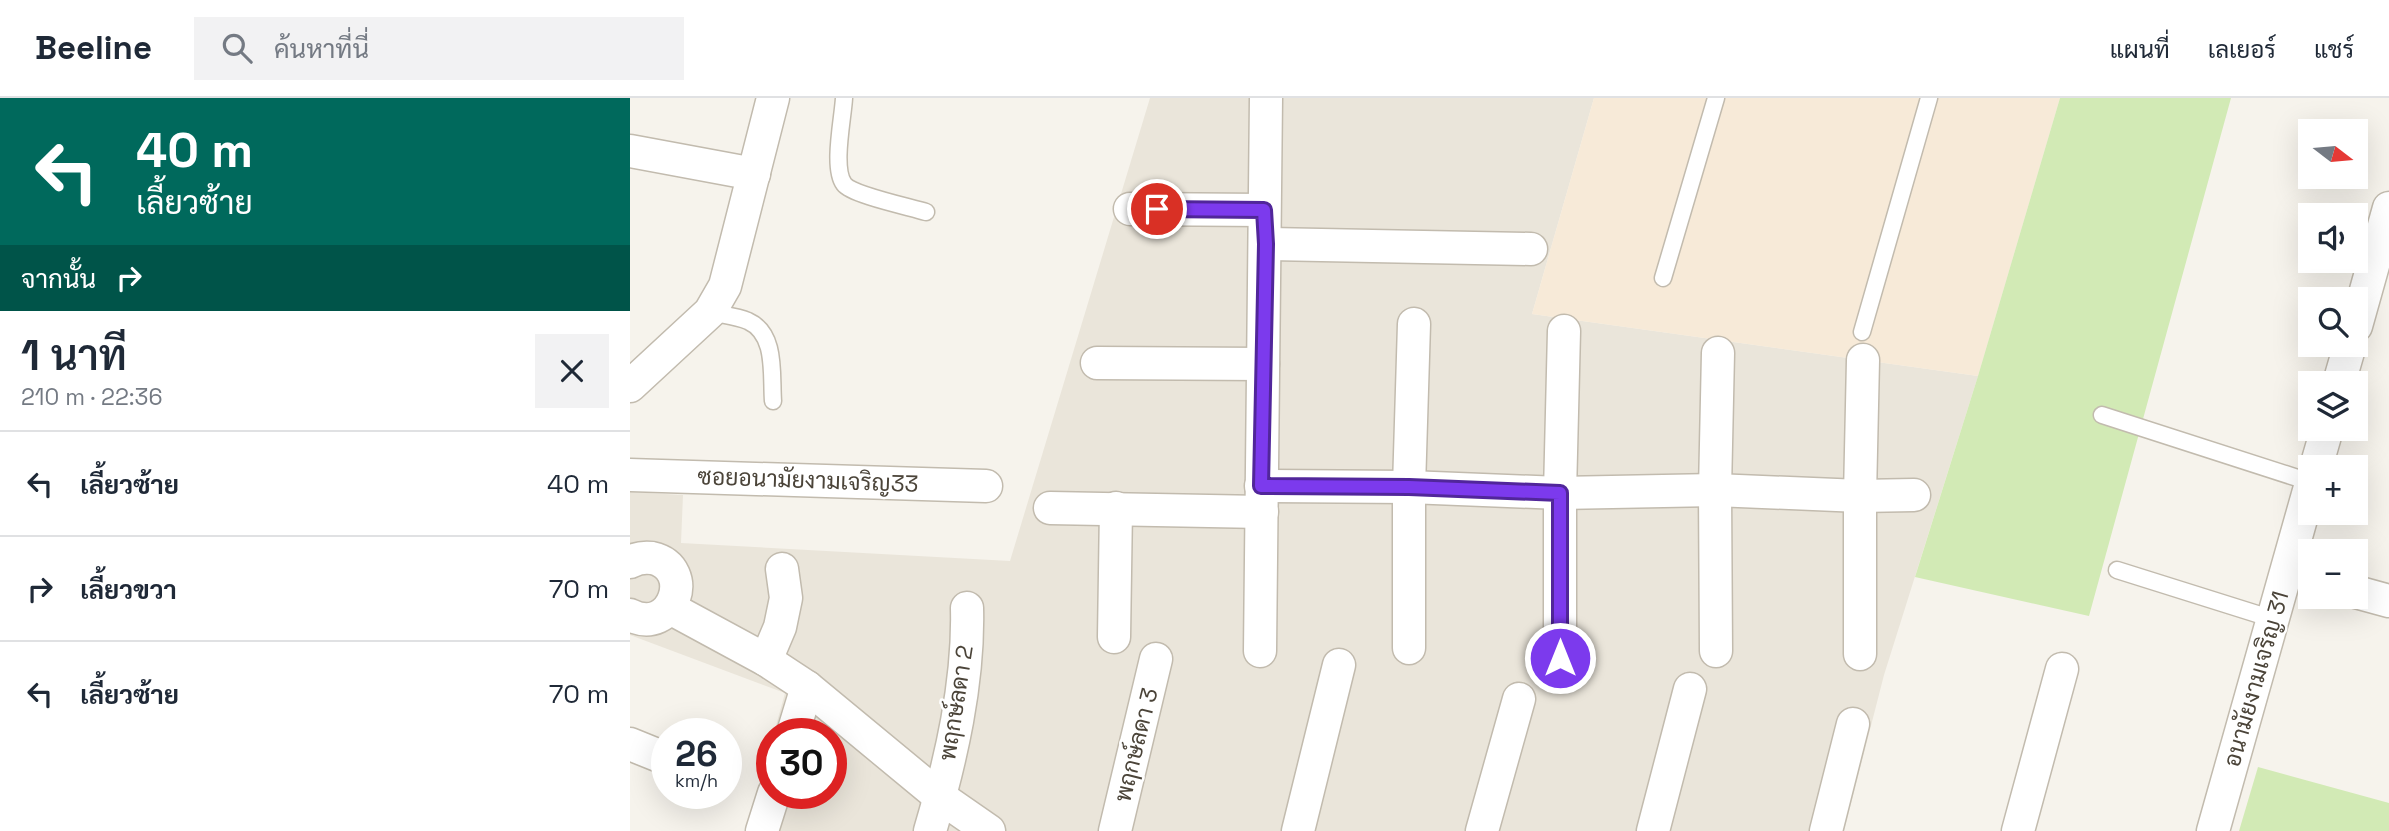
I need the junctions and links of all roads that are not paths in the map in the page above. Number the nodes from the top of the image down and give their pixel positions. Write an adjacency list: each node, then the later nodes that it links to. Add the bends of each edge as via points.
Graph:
1 (773, 98): 7 (street)
2 (844, 98): 11 (lane, via 838,169 845,185)
3 (1266, 98): 10 (street)
4 (1716, 98): 14 (lane)
5 (1929, 98): 19 (lane)
6 (630, 151): 7 (street)
7 (754, 174): 16 (street, via 724,286)
8 (2389, 208): 15 (street)
9 (1130, 209): 10 (street)
10 (1264, 210): 12 (street)
11 (926, 212)
12 (1266, 244): 13 (street); 22 (street)
13 (1531, 249)
14 (1663, 278)
15 (2367, 287)
16 (710, 312): 23 (street); 24 (lane, via 749,321 765,337)
17 (1414, 324): 29 (street)
18 (1564, 331): 31 (street)
19 (1862, 346): 33 (street)
20 (1718, 354): 30 (street)
21 (1097, 363): 22 (street)
22 (1263, 364): 34 (street)
23 (630, 386)
24 (773, 401)
25 (2102, 415): 27 (lane)
26 (630, 475): 28 (street, ซอยอนามัยงามเจริญ33)
27 (2298, 481)
28 (986, 486)
29 (1409, 487): 31 (street); 34 (street); 48 (street)
30 (1715, 491): 31 (street); 33 (street); 50 (street)
31 (1560, 493): 52 (street)
32 (1914, 495): 33 (street)
33 (1860, 496): 51 (street)
34 (1261, 499): 36 (street); 49 (street)
35 (1050, 508): 36 (street)
36 (1116, 508): 47 (street)
37 (630, 562): 43 (street, via 646,557 667,565 676,586)
38 (782, 569): 54 (street, via 786,598)
39 (2117, 570): 46 (lane)
40 (2298, 575): 46 (street, อนามัยงามเจริญ 31)
41 (2368, 595): 42 (street)
42 (2389, 601)
43 (670, 608): 45 (street, via 653,619); 54 (street)
44 (967, 608): 64 (street, พฤกษ์ลดา 2, via 968,641)
45 (630, 615)
46 (2273, 619): 75 (street, อนามัยงามเจริญ 31)
47 (1114, 638)
48 (1409, 648)
49 (1260, 651)
50 (1716, 651)
51 (1860, 654)
52 (1560, 658)
53 (1156, 659): 69 (street, พฤกษ์ลดา 3)
54 (766, 660): 57 (street)
55 (1339, 665): 70 (street)
56 (2062, 668): 74 (street)
57 (807, 687): 60 (street); 64 (street)
58 (1689, 689): 72 (street)
59 (1519, 699): 71 (street)
60 (798, 718)
61 (1853, 724): 73 (street)
62 (630, 744): 63 (street)
63 (651, 753)
64 (940, 797): 67 (street, พฤกษ์ลดา 2); 68 (street)
65 (769, 809): 66 (street)
66 (762, 831)
67 (930, 831)
68 (989, 831)
69 (1115, 831)
70 (1298, 831)
71 (1482, 831)
72 (1653, 831)
73 (1826, 831)
74 (2018, 831)
75 (2213, 831)

